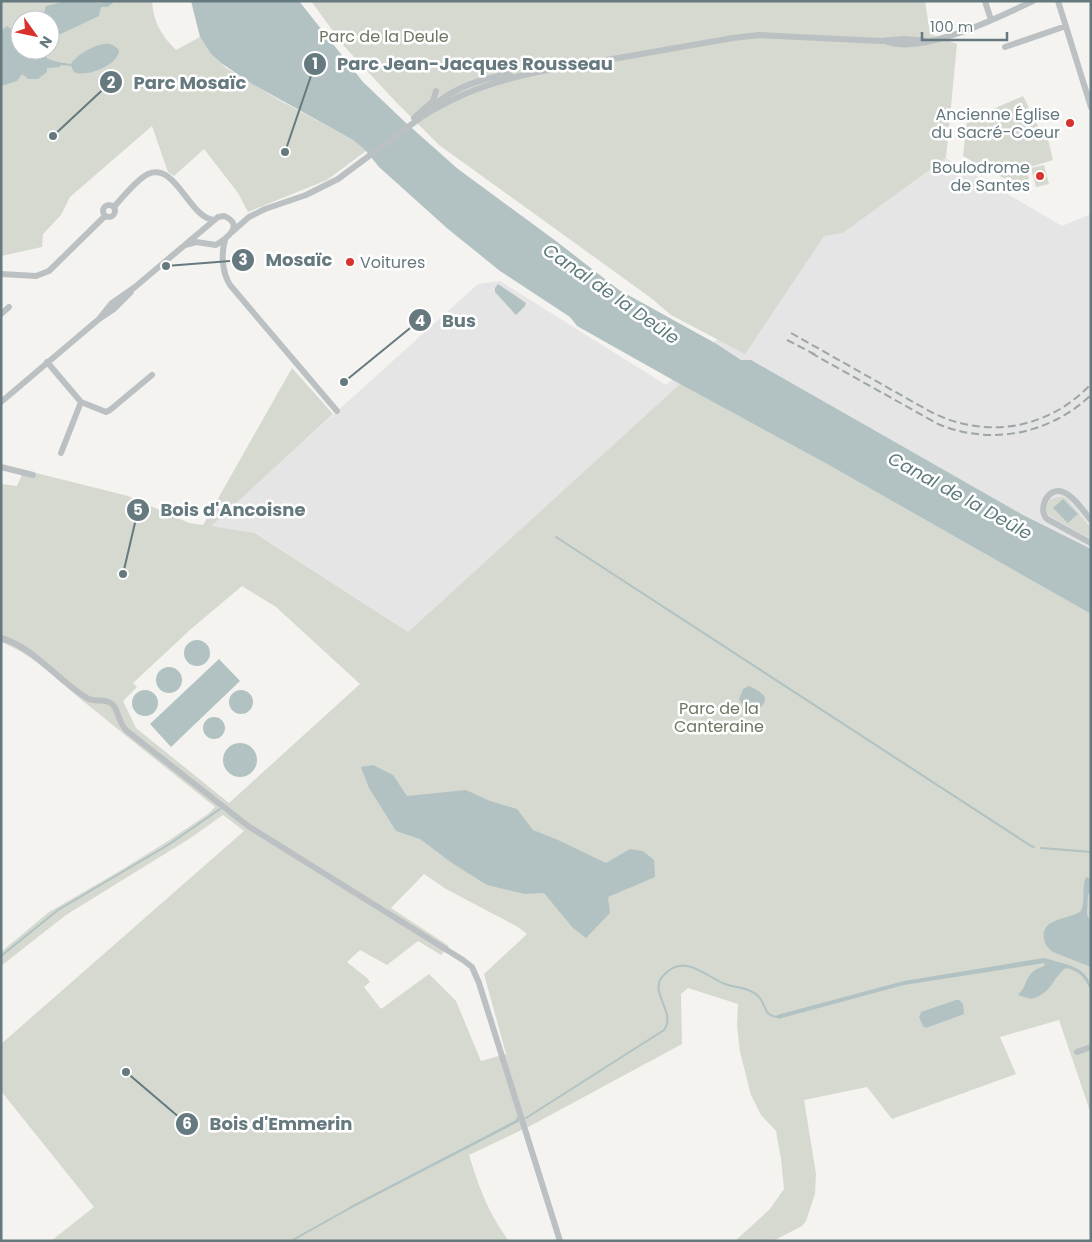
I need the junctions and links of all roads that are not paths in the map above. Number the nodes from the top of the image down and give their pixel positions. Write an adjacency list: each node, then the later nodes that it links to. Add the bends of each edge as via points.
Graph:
1 (985, 1): 4 (street)
2 (1033, 1): 4 (street)
3 (1058, 1): 5 (street)
4 (991, 20): 9 (street, via 929,41 753,36 494,77 441,100)
5 (1066, 26): 6 (street); 8 (street)
6 (1005, 47)
7 (436, 91): 9 (street, via 433,101)
8 (1091, 107)
9 (417, 118): 10 (street)
10 (356, 164): 11 (street); 13 (street, via 319,189)
11 (339, 174)
12 (203, 216): 15 (street); 16 (street); 22 (street, via 171,179 158,173 144,176 114,207 104,207 105,216 46,273 36,276)
13 (250, 217): 14 (street); 17 (street)
14 (229, 218): 15 (street, via 221,216); 17 (street, via 234,226)
15 (214, 220): 16 (street)
16 (203, 229): 19 (street); 20 (street, via 202,237)
17 (232, 232): 18 (street)
18 (225, 238): 20 (street, via 216,245); 21 (street)
19 (185, 245): 20 (street, via 196,242); 25 (street, via 112,303 99,319)
20 (208, 245): 21 (street)
21 (223, 260): 29 (street, via 230,285)
22 (1, 274)
23 (9, 307): 24 (street)
24 (1, 314)
25 (48, 362): 27 (street); 28 (street)
26 (152, 375): 28 (street, via 108,411)
27 (1, 402)
28 (81, 402): 30 (street)
29 (337, 410)
30 (60, 453)
31 (1, 467): 32 (street)
32 (33, 475)
33 (1091, 520): 34 (street, via 1062,491 1050,494 1042,507 1047,519)
34 (1091, 543)
35 (1, 638): 38 (street, via 26,650 89,699 111,703 127,731 253,830 472,967)
36 (1091, 1047): 37 (street)
37 (1077, 1052)
38 (560, 1241)

